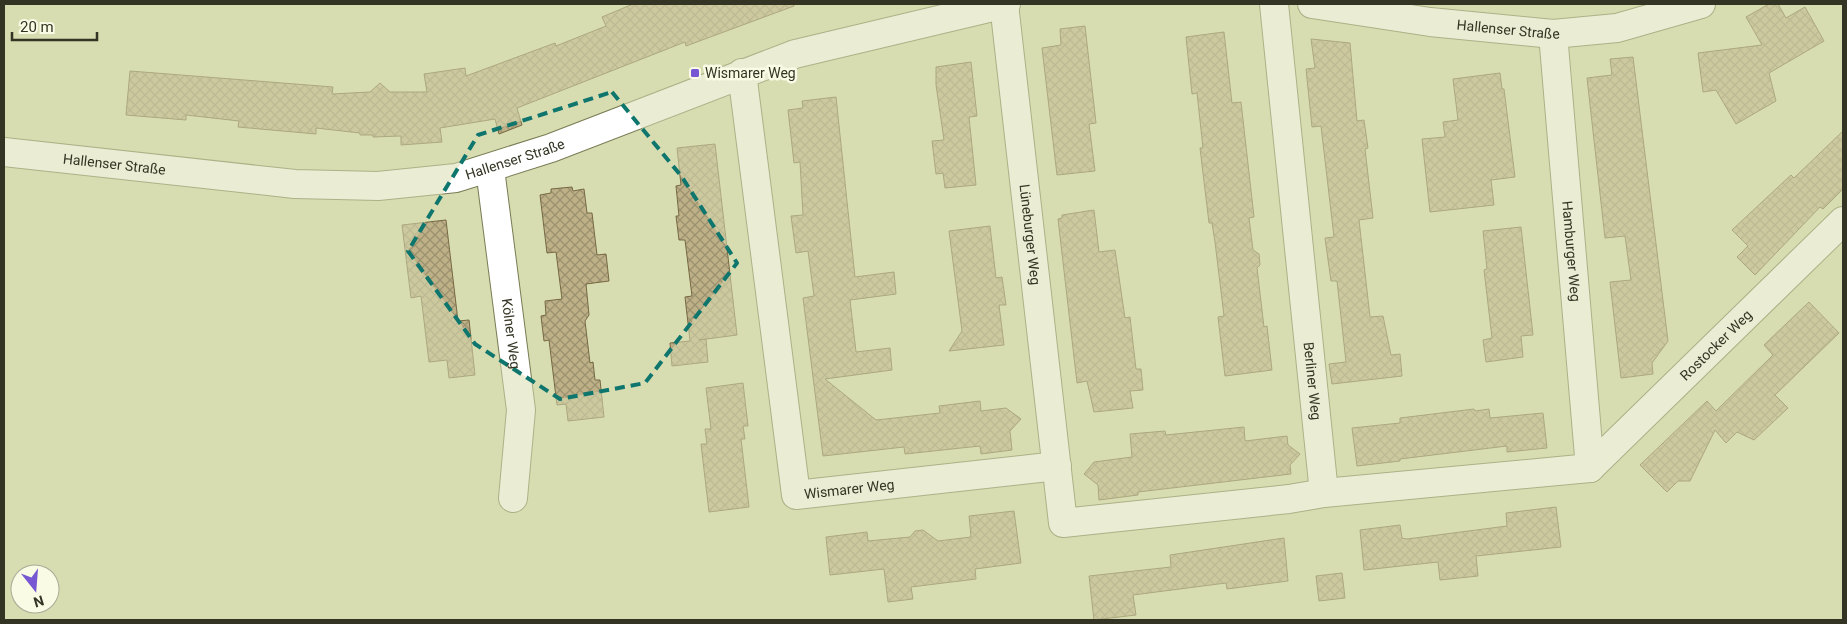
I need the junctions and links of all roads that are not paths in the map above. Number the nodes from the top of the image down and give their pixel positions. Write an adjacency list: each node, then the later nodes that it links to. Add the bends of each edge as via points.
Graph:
1 (1005, 4): 6 (street, Hallenser Straße, via 794,54); 10 (street, Lüneburger Weg)
2 (1274, 4): 12 (street, Berliner Weg)
3 (1312, 4): 5 (street, Hallenser Straße, via 1430,22)
4 (1701, 4): 5 (street, Hallenser Straße, via 1617,28)
5 (1553, 34): 11 (street, Hamburger Weg)
6 (742, 73): 8 (street, Hallenser Straße); 10 (street, Wismarer Weg, via 796,495)
7 (4, 152): 8 (street, Hallenser Straße, via 295,184 378,186 456,178)
8 (490, 169): 13 (street, Kölner Weg, via 521,410)
9 (1843, 221): 11 (street, Rostocker Weg)
10 (1057, 466): 12 (street, via 1063,523)
11 (1590, 468): 12 (street)
12 (1324, 493)
13 (513, 498)

